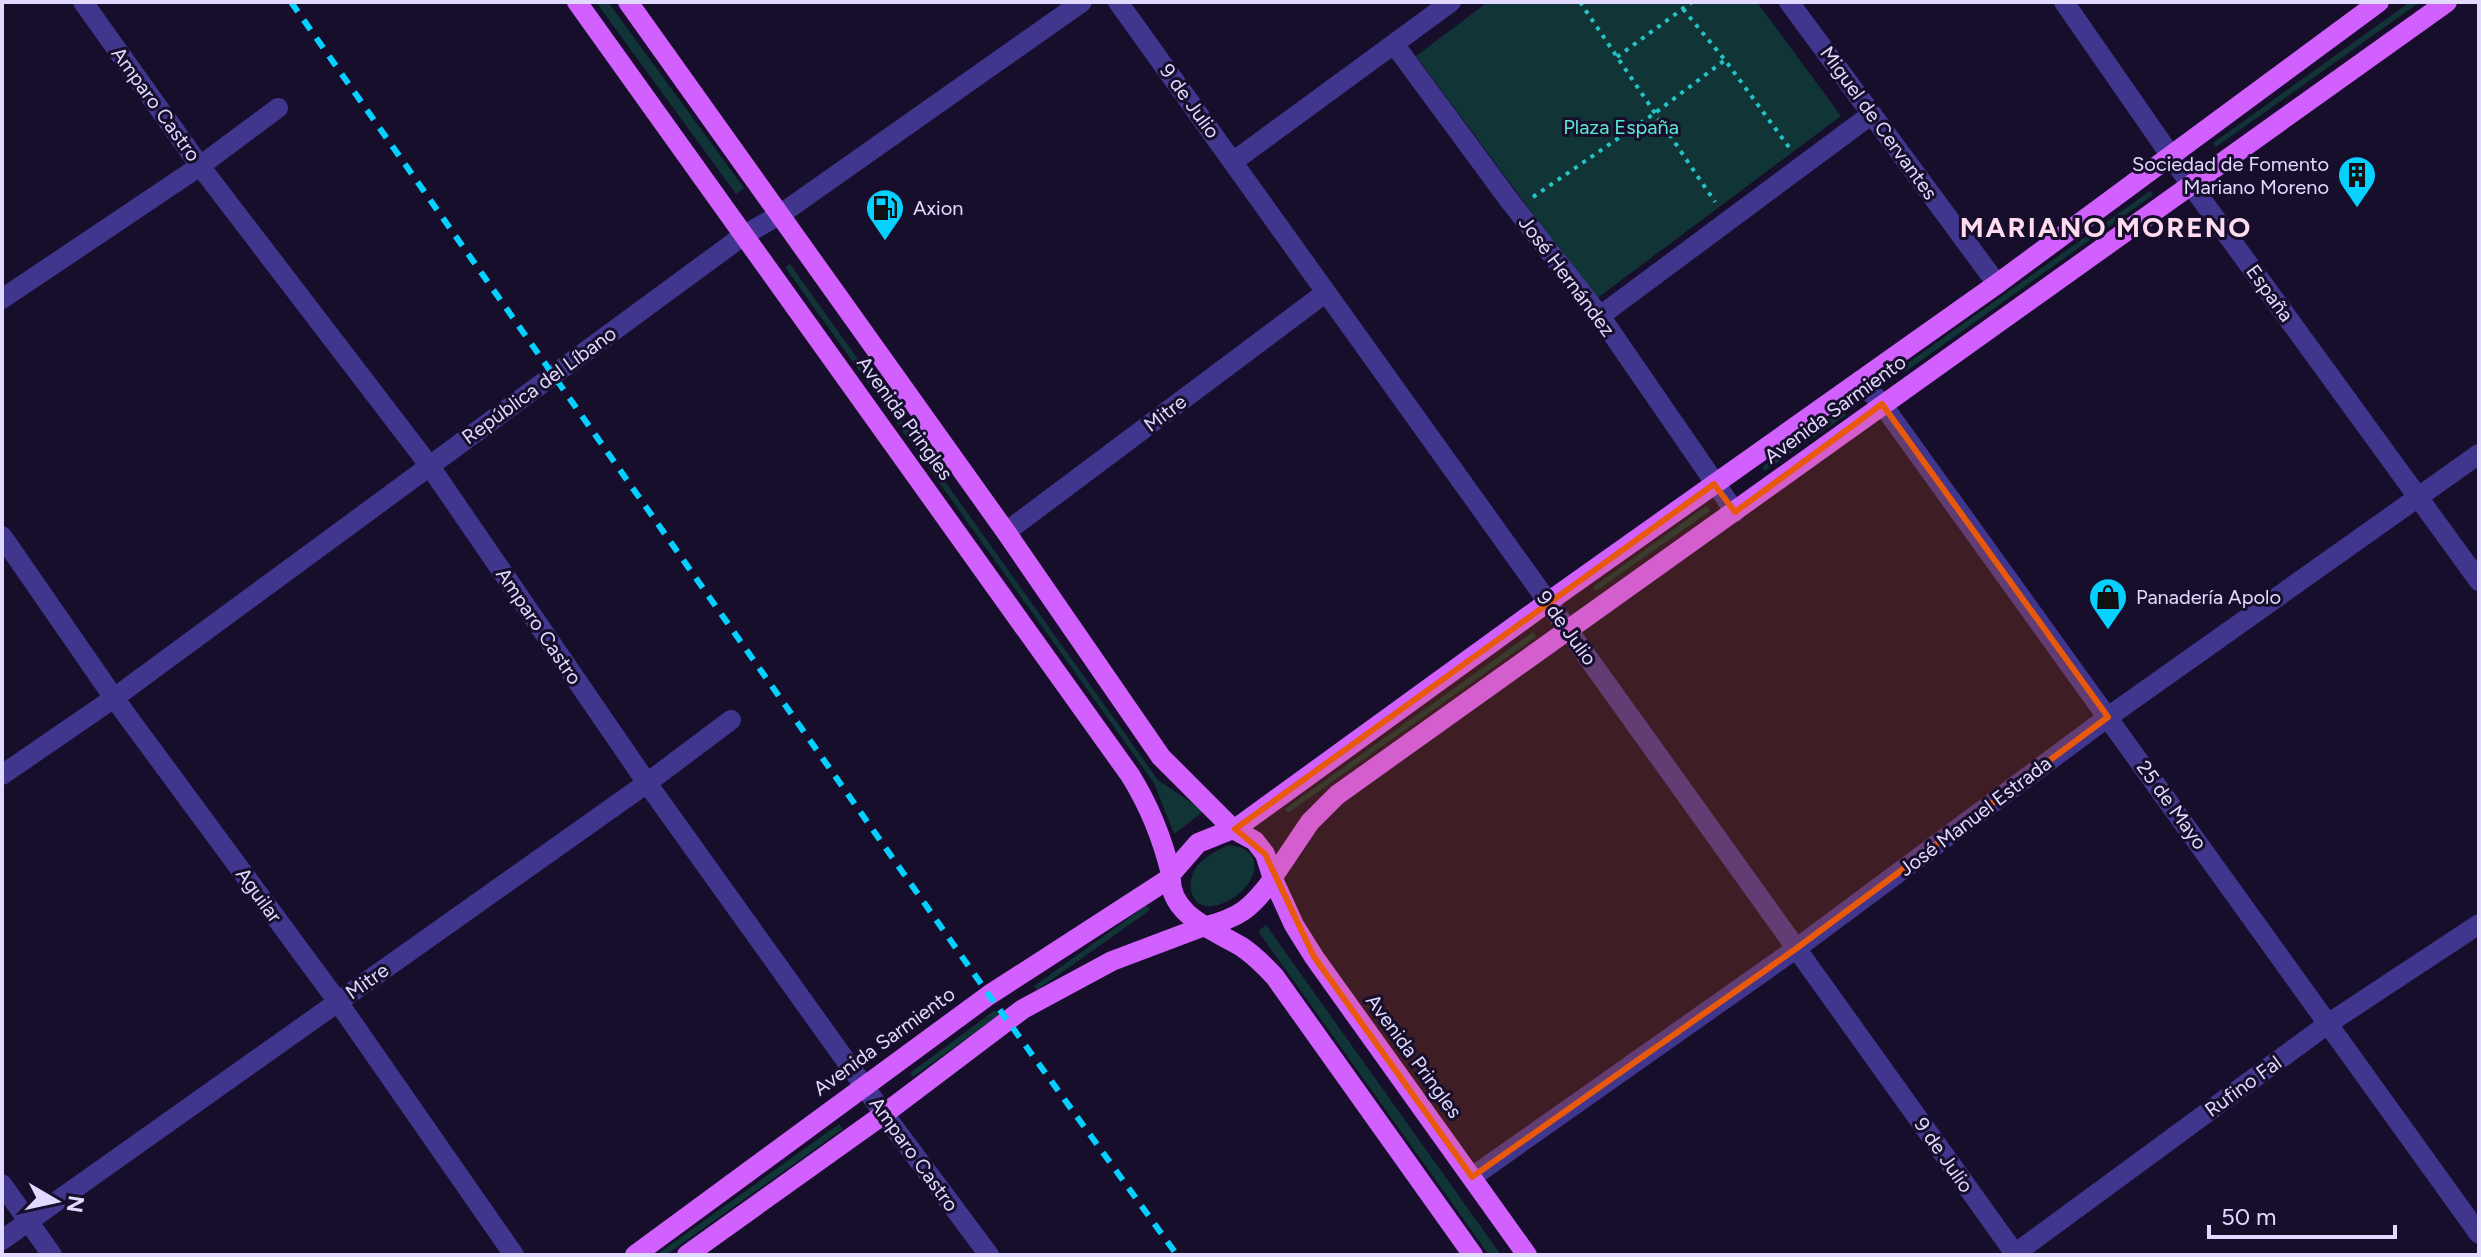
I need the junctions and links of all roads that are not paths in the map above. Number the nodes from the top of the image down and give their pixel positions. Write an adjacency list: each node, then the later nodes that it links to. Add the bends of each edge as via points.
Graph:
1 (83, 2): 16 (street, Amparo Castro)
2 (577, 2): 19 (main road, Avenida Pringles)
3 (628, 2): 18 (main road, Avenida Pringles)
4 (1082, 2): 18 (street, República del Líbano)
5 (1118, 2): 15 (street, 9 de Julio)
6 (1451, 2): 11 (street)
7 (1789, 2): 13 (street, Miguel de Cervantes)
8 (2064, 2): 14 (street, España)
9 (2379, 2): 14 (main road, Avenida Sarmiento)
10 (2447, 2): 17 (main road, Avenida Sarmiento)
11 (1394, 44): 15 (street); 23 (street, José Hernández)
12 (278, 108): 16 (street)
13 (1872, 114): 20 (street, Miguel de Cervantes); 23 (street)
14 (2172, 156): 17 (street, España); 20 (main road, Avenida Sarmiento)
15 (1234, 161): 21 (street, 9 de Julio)
16 (200, 166): 22 (street); 27 (street, Amparo Castro)
17 (2191, 185): 25 (main road, Avenida Sarmiento); 29 (street, España)
18 (781, 214): 19 (street, República del Líbano); 31 (main road, Avenida Pringles)
19 (744, 235): 27 (street, República del Líbano); 42 (main road, Avenida Pringles, via 1130,775 1161,835)
20 (1997, 284): 24 (main road, Avenida Sarmiento)
21 (1325, 293): 31 (street, Mitre); 34 (street, 9 de Julio)
22 (2, 299)
23 (1600, 316): 28 (street, José Hernández)
24 (1860, 381): 25 (street, 25 de Mayo); 28 (main road, Avenida Sarmiento)
25 (1882, 404): 30 (main road, Avenida Sarmiento); 37 (street, 25 de Mayo)
26 (2479, 454): 29 (street, José Manuel Estrada)
27 (429, 465): 36 (street, República del Líbano); 40 (street, Amparo Castro)
28 (1714, 484): 30 (street, José Hernández); 34 (main road, Avenida Sarmiento)
29 (2419, 499): 33 (street, España); 37 (street, José Manuel Estrada)
30 (1735, 512): 35 (main road, Avenida Sarmiento)
31 (1006, 532): 41 (main road, Avenida Pringles, via 1161,757)
32 (2, 536): 36 (street, Aguilar)
33 (2479, 581)
34 (1548, 602): 35 (street, 9 de Julio); 41 (main road, Avenida Sarmiento)
35 (1569, 631): 43 (main road, Avenida Sarmiento, via 1337,795 1310,822); 46 (street, 9 de Julio)
36 (114, 698): 39 (street, República del Líbano); 47 (street, Aguilar)
37 (2108, 717): 46 (street, José Manuel Estrada); 48 (street, 25 de Mayo)
38 (731, 720): 40 (street, Mitre)
39 (2, 775)
40 (647, 783): 47 (street, Mitre); 49 (street, Amparo Castro)
41 (1234, 829): 42 (main road, via 1198,843); 43 (main road, via 1255,841)
42 (1170, 876): 45 (main road, via 1175,896); 49 (main road, Avenida Sarmiento, via 989,995)
43 (1273, 878): 45 (main road, via 1248,910); 51 (main road, Avenida Pringles, via 1314,957)
44 (2479, 924): 48 (street, Rufino Fal)
45 (1203, 927): 50 (main road, via 1112,961 1023,1009); 61 (main road, via 1241,947 1275,977)
46 (1797, 948): 51 (street, José Manuel Estrada); 63 (street, 9 de Julio)
47 (338, 1002): 53 (street, Mitre); 57 (street, Aguilar)
48 (2329, 1023): 54 (street, 25 de Mayo); 63 (street, Rufino Fal)
49 (864, 1086): 50 (street, Amparo Castro); 58 (main road, Avenida Sarmiento)
50 (884, 1114): 59 (main road); 60 (street, Amparo Castro)
51 (1472, 1177): 62 (main road, Avenida Pringles)
52 (2, 1184): 53 (street)
53 (29, 1221): 55 (street, Mitre); 56 (street)
54 (2479, 1234)
55 (2, 1240)
56 (52, 1255)
57 (514, 1255)
58 (635, 1255)
59 (687, 1255)
60 (989, 1255)
61 (1473, 1255)
62 (1527, 1255)
63 (2014, 1255)

